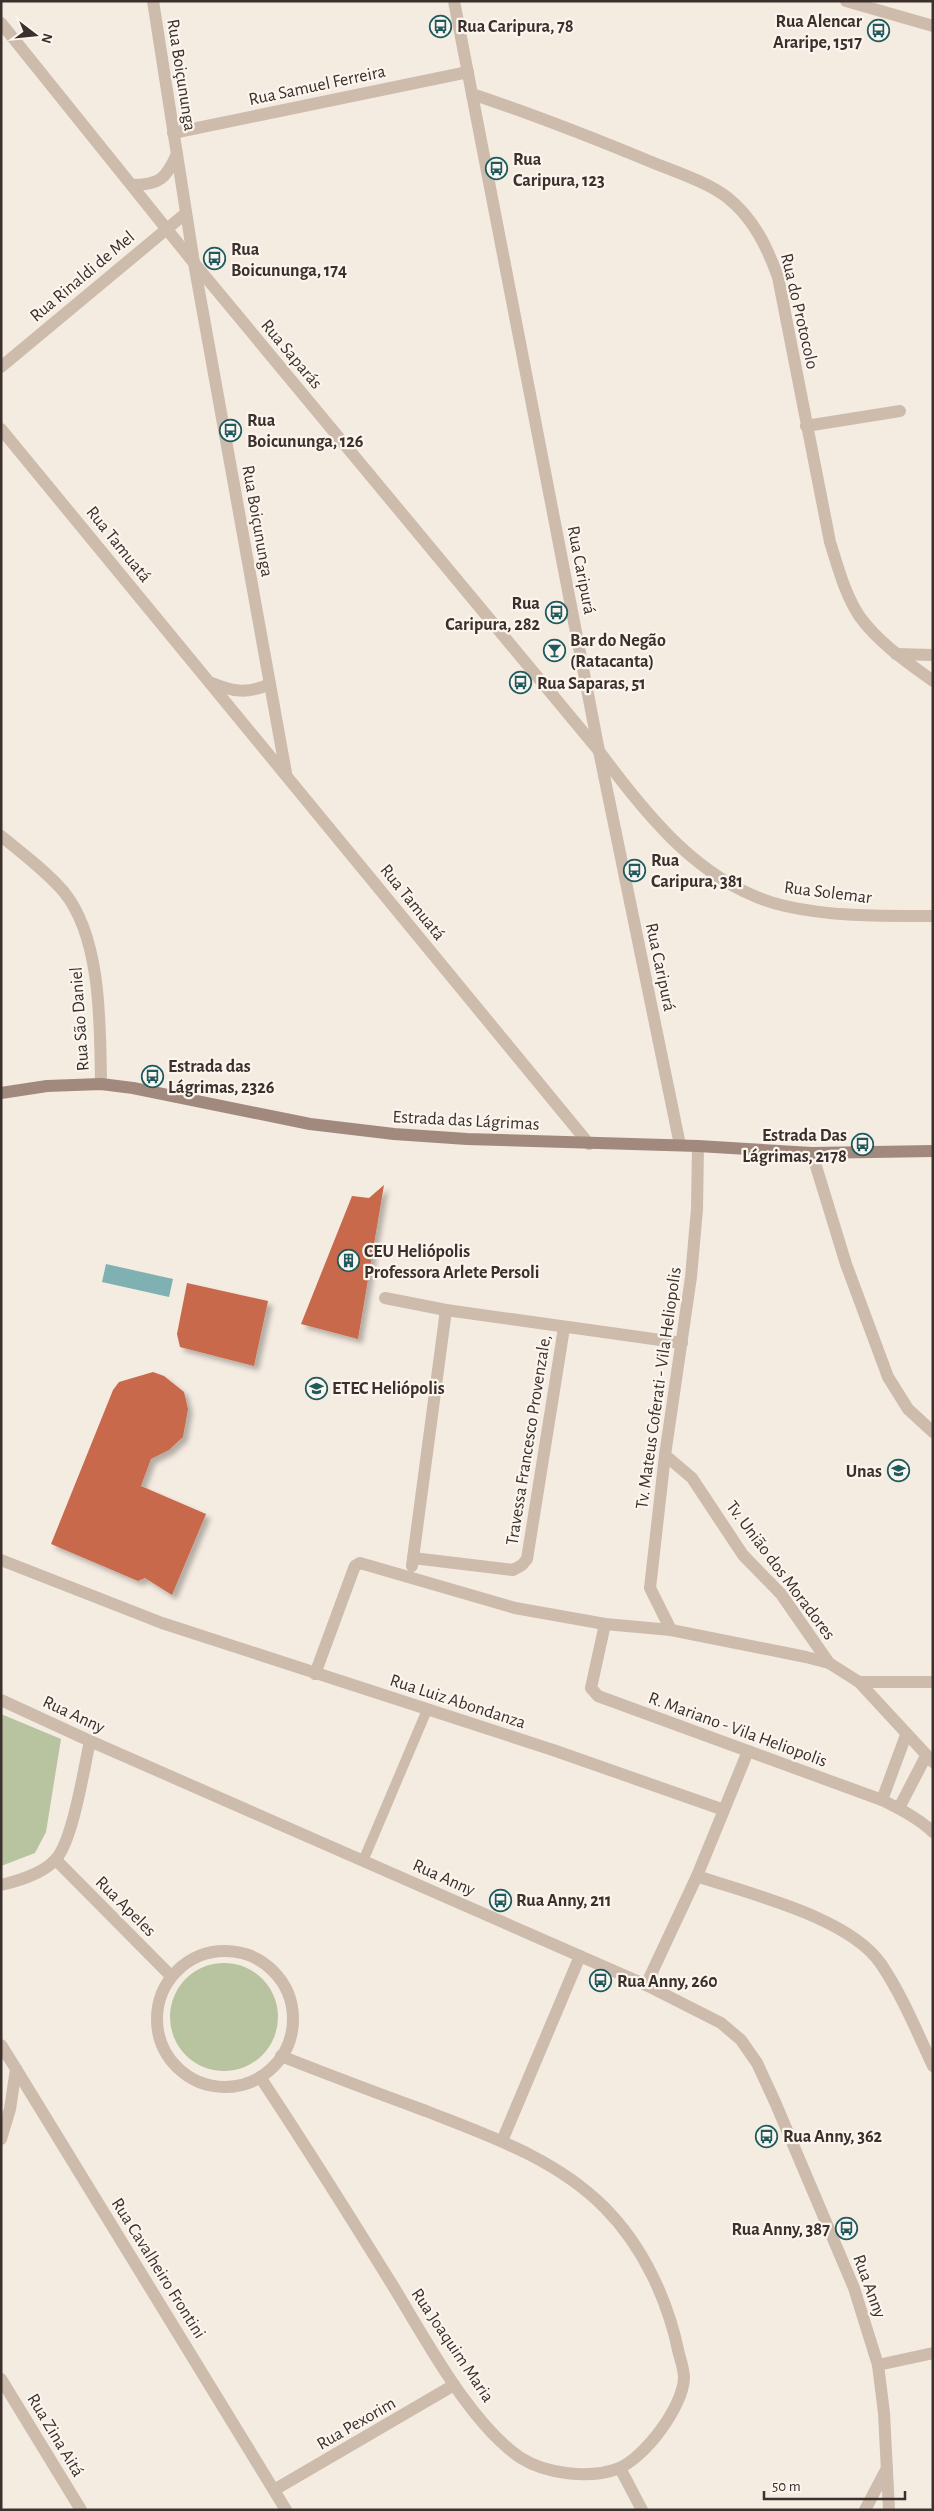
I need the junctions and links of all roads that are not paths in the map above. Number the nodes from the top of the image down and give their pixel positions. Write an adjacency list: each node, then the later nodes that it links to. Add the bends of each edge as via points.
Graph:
1 (153, 1): 8 (street, Rua Boiçununga)
2 (454, 1): 6 (street, Rua Caripurá)
3 (846, 1): 5 (street)
4 (1, 23): 10 (street, Rua Saparás)
5 (932, 27)
6 (468, 72): 7 (street, Rua Caripurá); 8 (street, Rua Samuel Ferreira)
7 (472, 94): 16 (street, Rua do Protocolo, via 556,122 688,177 728,198 750,221 767,246 778,277); 23 (street, Rua Caripurá)
8 (174, 133): 9 (street, Rua Boiçununga)
9 (177, 154): 10 (street, Rua Boiçununga, via 171,168 156,182); 11 (street, Rua Boiçununga)
10 (132, 185): 12 (street, Rua Saparás)
11 (186, 213): 12 (street, Rua Rinaldi de Mel); 13 (street, Rua Boiçununga)
12 (166, 229): 13 (street, Rua Saparás); 14 (street, Rua Rinaldi de Mel)
13 (194, 263): 22 (street, Rua Boiçununga); 23 (street, Rua Saparás)
14 (1, 367)
15 (900, 411): 16 (street)
16 (806, 426): 18 (street, Rua do Protocolo, via 830,542 842,580 860,617)
17 (1, 429): 21 (street, Rua Tamuatá)
18 (896, 654): 19 (street); 20 (street, Rua do Protocolo)
19 (933, 655)
20 (933, 681)
21 (209, 682): 22 (street, via 243,692); 24 (street, Rua Tamuatá)
22 (270, 684): 24 (street, Rua Boiçununga)
23 (599, 751): 26 (street, Rua Solemar, via 636,802 671,839 715,875 747,894 784,906 825,912); 30 (street, Rua Caripurá)
24 (286, 775): 29 (street, Rua Tamuatá)
25 (1, 836): 27 (street, Rua São Daniel, via 64,893 82,926 93,962 100,1017)
26 (933, 916)
27 (101, 1084): 28 (main road, Estrada das Lágrimas, via 47,1086); 29 (main road, Estrada das Lágrimas, via 310,1124 375,1132 466,1140)
28 (1, 1093)
29 (589, 1144): 30 (main road, Estrada das Lágrimas)
30 (680, 1145): 31 (main road, Estrada das Lágrimas)
31 (698, 1146): 33 (main road, Estrada das Lágrimas); 37 (street, Tv. Mateus Coferati - Vila Heliopolis, via 697,1208)
32 (933, 1151): 33 (main road, Estrada das Lágrimas)
33 (812, 1153): 38 (street, via 846,1264 888,1378 908,1409)
34 (385, 1298): 35 (street)
35 (446, 1310): 36 (street); 40 (street)
36 (564, 1328): 37 (street); 40 (street, Travessa Francesco Provenzale,, via 527,1559 513,1570)
37 (682, 1343): 39 (street, Tv. Mateus Coferati - Vila Heliopolis)
38 (933, 1432)
39 (665, 1455): 44 (street, Tv. Mateus Coferati - Vila Heliopolis, via 650,1588); 45 (street, Tv. União dos Moradores, via 692,1478 743,1555 781,1594)
40 (413, 1558): 42 (street)
41 (1, 1560): 46 (street, Rua Luiz Abondanza, via 162,1624)
42 (410, 1576): 43 (street, via 515,1608); 46 (street, via 360,1563 355,1566)
43 (605, 1624): 44 (street); 53 (street, R. Mariano - Vila Heliopolis, via 591,1688 594,1693)
44 (671, 1630): 45 (street)
45 (829, 1663): 47 (street)
46 (315, 1674): 50 (street, Rua Luiz Abondanza)
47 (859, 1682): 48 (street); 51 (street)
48 (933, 1682)
49 (1, 1700): 52 (street, Rua Anny)
50 (427, 1710): 57 (street, Rua Luiz Abondanza); 60 (lane)
51 (906, 1735): 54 (street); 55 (street)
52 (90, 1741): 59 (street, via 69,1832); 60 (street, Rua Anny)
53 (748, 1751): 55 (street, R. Mariano - Vila Heliopolis); 57 (street)
54 (929, 1759): 56 (street)
55 (882, 1800): 56 (street, R. Mariano - Vila Heliopolis)
56 (899, 1808): 58 (street, R. Mariano - Vila Heliopolis)
57 (724, 1810): 61 (street)
58 (933, 1832)
59 (56, 1860): 62 (street, via 25,1880); 64 (street, Rua Apeles)
60 (363, 1861): 63 (street, Rua Anny)
61 (697, 1876): 65 (street); 68 (street, via 819,1918 864,1945 881,1963)
62 (1, 1885)
63 (580, 1956): 65 (street, Rua Anny); 72 (street)
64 (171, 1976): 67 (street, via 189,1961 210,1952 233,1951 255,1958 274,1971 286,1990 292,2012 290,2035); 70 (street, via 161,1995 157,2016 159,2036 167,2056 181,2071 206,2084 220,2087 241,2085)
65 (646, 1985): 74 (street, Rua Anny, via 721,2023 741,2040 757,2063 854,2288)
66 (1, 2045): 69 (street, Rua Cavalheiro Frontini)
67 (281, 2056): 70 (street); 72 (street, Rua Joaquim Maria)
68 (933, 2066)
69 (16, 2069): 71 (street, via 10,2109); 79 (street, Rua Cavalheiro Frontini)
70 (260, 2077): 76 (street, Rua Joaquim Maria)
71 (1, 2139)
72 (502, 2141): 78 (street, Rua Joaquim Maria, via 574,2181 605,2208 634,2244 654,2277 676,2337 684,2377 679,2399 669,2420 651,2443)
73 (933, 2353): 74 (street)
74 (878, 2365): 77 (street, Rua Anny)
75 (1, 2379): 80 (street, Rua Zina Aitá)
76 (454, 2386): 78 (street, Rua Joaquim Maria, via 500,2441 522,2459 542,2468 575,2473 601,2473); 79 (street, Rua Pexorim)
77 (888, 2465): 83 (street); 84 (street, Rua Anny)
78 (620, 2468): 82 (street)
79 (274, 2490): 81 (street, Rua Cavalheiro Frontini)
80 (81, 2510)
81 (286, 2510)
82 (642, 2510)
83 (865, 2510)
84 (889, 2510)

